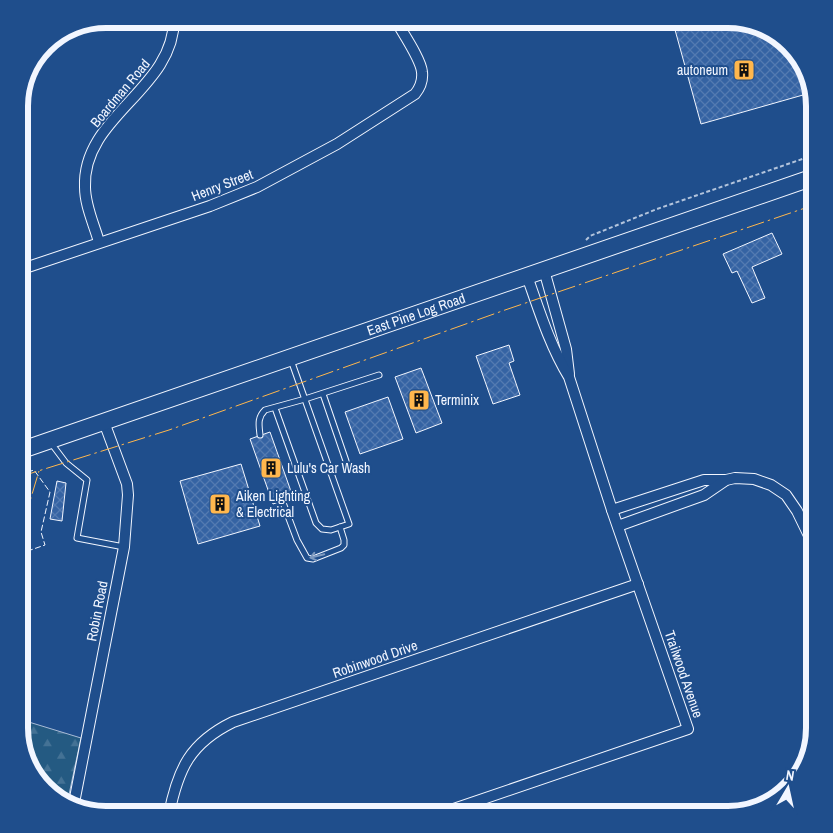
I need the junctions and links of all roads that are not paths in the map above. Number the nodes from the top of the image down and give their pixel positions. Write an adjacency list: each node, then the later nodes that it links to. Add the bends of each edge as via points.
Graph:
1 (173, 28): 4 (street, Boardman Road, via 170,47 160,66 107,128 89,159 85,175 86,200)
2 (400, 28): 4 (street, Henry Street, via 421,66 422,78 418,89 407,99 337,144 257,187)
3 (806, 180): 6 (main road, East Pine Log Road)
4 (99, 242): 5 (street, Henry Street)
5 (28, 267)
6 (544, 270): 7 (main road, East Pine Log Road); 10 (street, Trailwood Avenue, via 566,349)
7 (527, 276): 8 (main road, East Pine Log Road); 10 (street, Trailwood Avenue, via 545,327)
8 (290, 357): 12 (lane); 14 (main road, East Pine Log Road)
9 (379, 375): 11 (lane)
10 (569, 377): 21 (street, Trailwood Avenue)
11 (323, 394): 12 (lane); 18 (lane)
12 (305, 399): 13 (lane); 23 (lane, via 349,524)
13 (275, 408): 15 (lane, via 260,415); 23 (lane, via 316,523 322,529)
14 (104, 422): 16 (main road, East Pine Log Road); 25 (street, Robin Road, via 127,484)
15 (260, 435)
16 (49, 440): 17 (main road, East Pine Log Road); 25 (lane, via 66,463 87,480 77,538)
17 (28, 448)
18 (346, 461)
19 (726, 480): 21 (street, via 704,480); 22 (street, via 704,495); 24 (street, via 754,479 771,484 792,502)
20 (282, 500): 23 (lane, one-way to 20, via 344,540 341,548 313,559 307,558)
21 (612, 510): 22 (street, Trailwood Avenue)
22 (618, 526): 26 (street, Trailwood Avenue)
23 (340, 527)
24 (806, 530)
25 (124, 547): 27 (street, Robin Road)
26 (638, 584): 28 (street, Robinwood Drive, via 228,724 202,742 187,761 174,788); 29 (street, Trailwood Avenue, via 688,729)
27 (75, 799)
28 (171, 806)
29 (462, 806)

